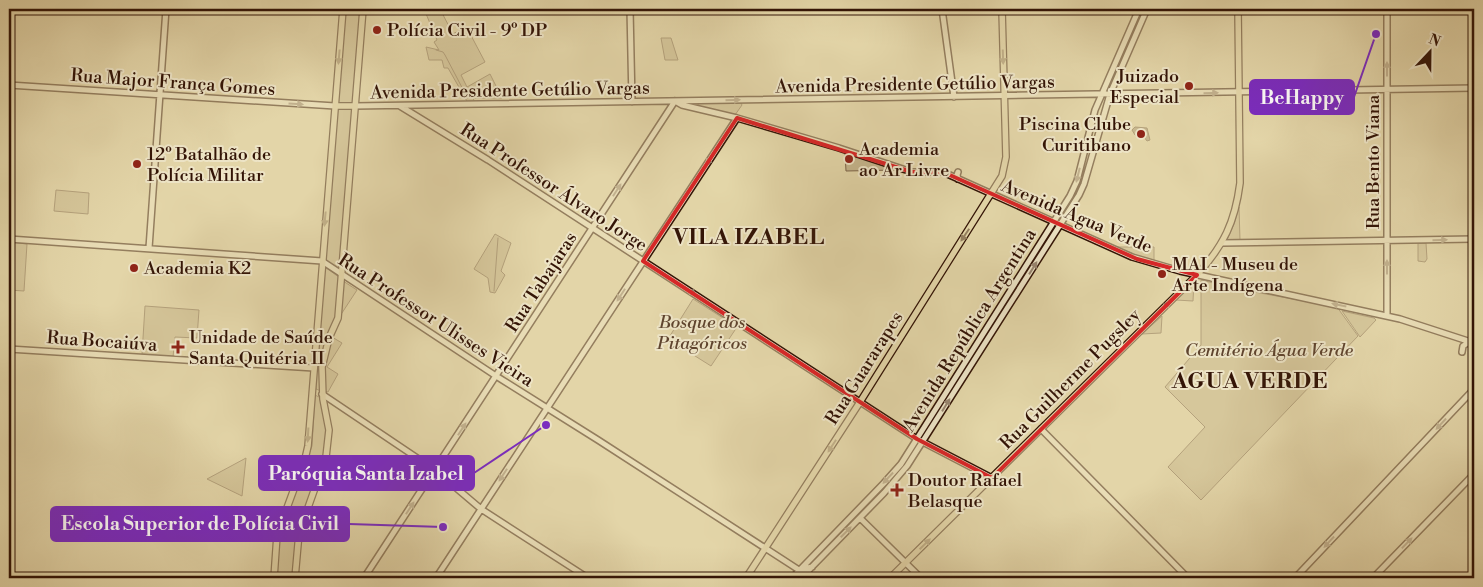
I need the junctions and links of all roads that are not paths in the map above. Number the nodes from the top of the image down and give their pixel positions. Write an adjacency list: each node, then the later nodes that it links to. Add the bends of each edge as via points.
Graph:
1 (166, 9): 17 (street)
2 (343, 9): 24 (main road, one-way to 24)
3 (363, 9): 25 (main road)
4 (630, 9): 21 (street)
5 (942, 9): 19 (street)
6 (1002, 9): 18 (main road, one-way to 18)
7 (1139, 9): 15 (street, Avenida República Argentina)
8 (1147, 9): 16 (street, Avenida República Argentina)
9 (1238, 9): 14 (main road, Rua Guilherme Pugsley)
10 (1387, 9): 13 (street, Rua Bento Viana, one-way to 10)
11 (9, 85): 17 (street, Rua Major França Gomes)
12 (1474, 88): 13 (street, Avenida Presidente Getúlio Vargas)
13 (1387, 90): 14 (street, Avenida Presidente Getúlio Vargas); 37 (street, Rua Bento Viana)
14 (1239, 92): 16 (street, Avenida Presidente Getúlio Vargas, one-way to 14); 38 (main road, Rua Guilherme Pugsley, via 1240,183 1235,214)
15 (1102, 94): 16 (street, Avenida Presidente Getúlio Vargas); 18 (street, Avenida Presidente Getúlio Vargas); 32 (street, Avenida República Argentina, one-way to 32, via 1075,186)
16 (1110, 94): 33 (street, Avenida República Argentina, via 1083,187)
17 (160, 95): 24 (street, Rua Major França Gomes, one-way to 24); 39 (street)
18 (1004, 96): 19 (street, Avenida Presidente Getúlio Vargas); 31 (main road, Rua Guararapes, via 1006,157 1004,171)
19 (954, 97): 22 (street, Avenida Presidente Getúlio Vargas, one-way to 19)
20 (675, 101): 21 (street, Avenida Presidente Getúlio Vargas); 22 (street, Avenida Água Verde); 34 (street, Rua Tabajaras, one-way to 20)
21 (632, 102): 23 (street, Avenida Presidente Getúlio Vargas)
22 (685, 104): 26 (street, Avenida Água Verde)
23 (399, 105): 25 (street, Avenida Presidente Getúlio Vargas); 34 (street, Rua Professor Álvaro Jorge)
24 (335, 106): 25 (main road); 40 (main road, one-way to 40)
25 (356, 106): 43 (main road)
26 (737, 118): 27 (street, Avenida Água Verde); 41 (street, one-way to 41)
27 (848, 151): 28 (street); 30 (street, Avenida Água Verde, via 912,172 943,172)
28 (840, 154)
29 (958, 172): 30 (street)
30 (958, 179): 31 (street, Avenida Água Verde)
31 (992, 194): 32 (street, Avenida Água Verde); 54 (main road, Rua Guararapes, one-way to 54)
32 (1053, 222): 33 (street, Avenida Água Verde); 57 (street, Avenida República Argentina)
33 (1060, 225): 42 (street, Avenida Água Verde, via 1140,260); 57 (street, Avenida República Argentina, one-way to 33)
34 (593, 228): 41 (street, Rua Professor Álvaro Jorge); 49 (street, Rua Tabajaras)
35 (9, 239): 39 (street, Rua Professor Ulisses Vieira)
36 (1474, 239): 37 (street, one-way to 36)
37 (1387, 241): 38 (street); 44 (street, Rua Bento Viana, one-way to 37)
38 (1222, 243): 42 (main road, Rua Guilherme Pugsley)
39 (148, 248): 40 (street, Rua Professor Ulisses Vieira)
40 (322, 261): 43 (street, Rua Professor Ulisses Vieira); 48 (main road)
41 (643, 261): 54 (street, Rua Professor Álvaro Jorge, one-way to 54); 55 (street, one-way to 55)
42 (1197, 274): 44 (street, Avenida Água Verde, one-way to 42); 56 (main road, Rua Guilherme Pugsley, one-way to 42)
43 (342, 275): 49 (street, Rua Professor Ulisses Vieira); 53 (main road, via 337,323 329,338 322,367)
44 (1387, 316): 45 (street, Avenida Água Verde)
45 (1472, 342): 47 (street, via 1463,346)
46 (9, 349): 48 (street, Rua Bocaiúva)
47 (1462, 352)
48 (314, 368): 50 (main road)
49 (496, 376): 55 (street, Rua Professor Ulisses Vieira); 58 (street, Rua Tabajaras, one-way to 49)
50 (312, 387): 52 (main road); 53 (main road)
51 (1474, 389): 78 (street, one-way to 78)
52 (311, 396): 53 (main road); 67 (main road, one-way to 67, via 307,453 277,535)
53 (323, 396): 58 (street); 68 (main road, via 328,445 325,462 298,533)
54 (860, 402): 57 (street, Rua Professor Álvaro Jorge); 63 (main road, Rua Guararapes, one-way to 63)
55 (546, 408): 61 (street, one-way to 61); 63 (street, Rua Professor Ulisses Vieira)
56 (1041, 429): 60 (main road, Rua Guilherme Pugsley); 77 (street)
57 (920, 440): 60 (street, Rua Professor Álvaro Jorge); 62 (street, Avenida República Argentina, via 900,475); 66 (street, Avenida República Argentina, one-way to 66, via 891,476)
58 (435, 470): 61 (street); 69 (street, Rua Tabajaras, one-way to 58)
59 (1474, 474): 79 (street, one-way to 59)
60 (992, 478): 64 (main road, Rua Guilherme Pugsley, one-way to 60)
61 (481, 509): 70 (street); 71 (street)
62 (860, 518): 64 (street); 65 (street, Avenida República Argentina, one-way to 62)
63 (766, 548): 66 (street, Rua Professor Ulisses Vieira); 72 (main road, Rua Guararapes)
64 (905, 563): 75 (main road, Rua Guilherme Pugsley); 76 (street)
65 (812, 567): 66 (street); 74 (street, Avenida República Argentina)
66 (799, 570): 73 (street, Avenida República Argentina)
67 (274, 578)
68 (294, 578)
69 (364, 578)
70 (436, 578)
71 (588, 578)
72 (746, 578)
73 (792, 578)
74 (801, 578)
75 (890, 578)
76 (921, 578)
77 (1188, 578)
78 (1295, 578)
79 (1372, 578)

